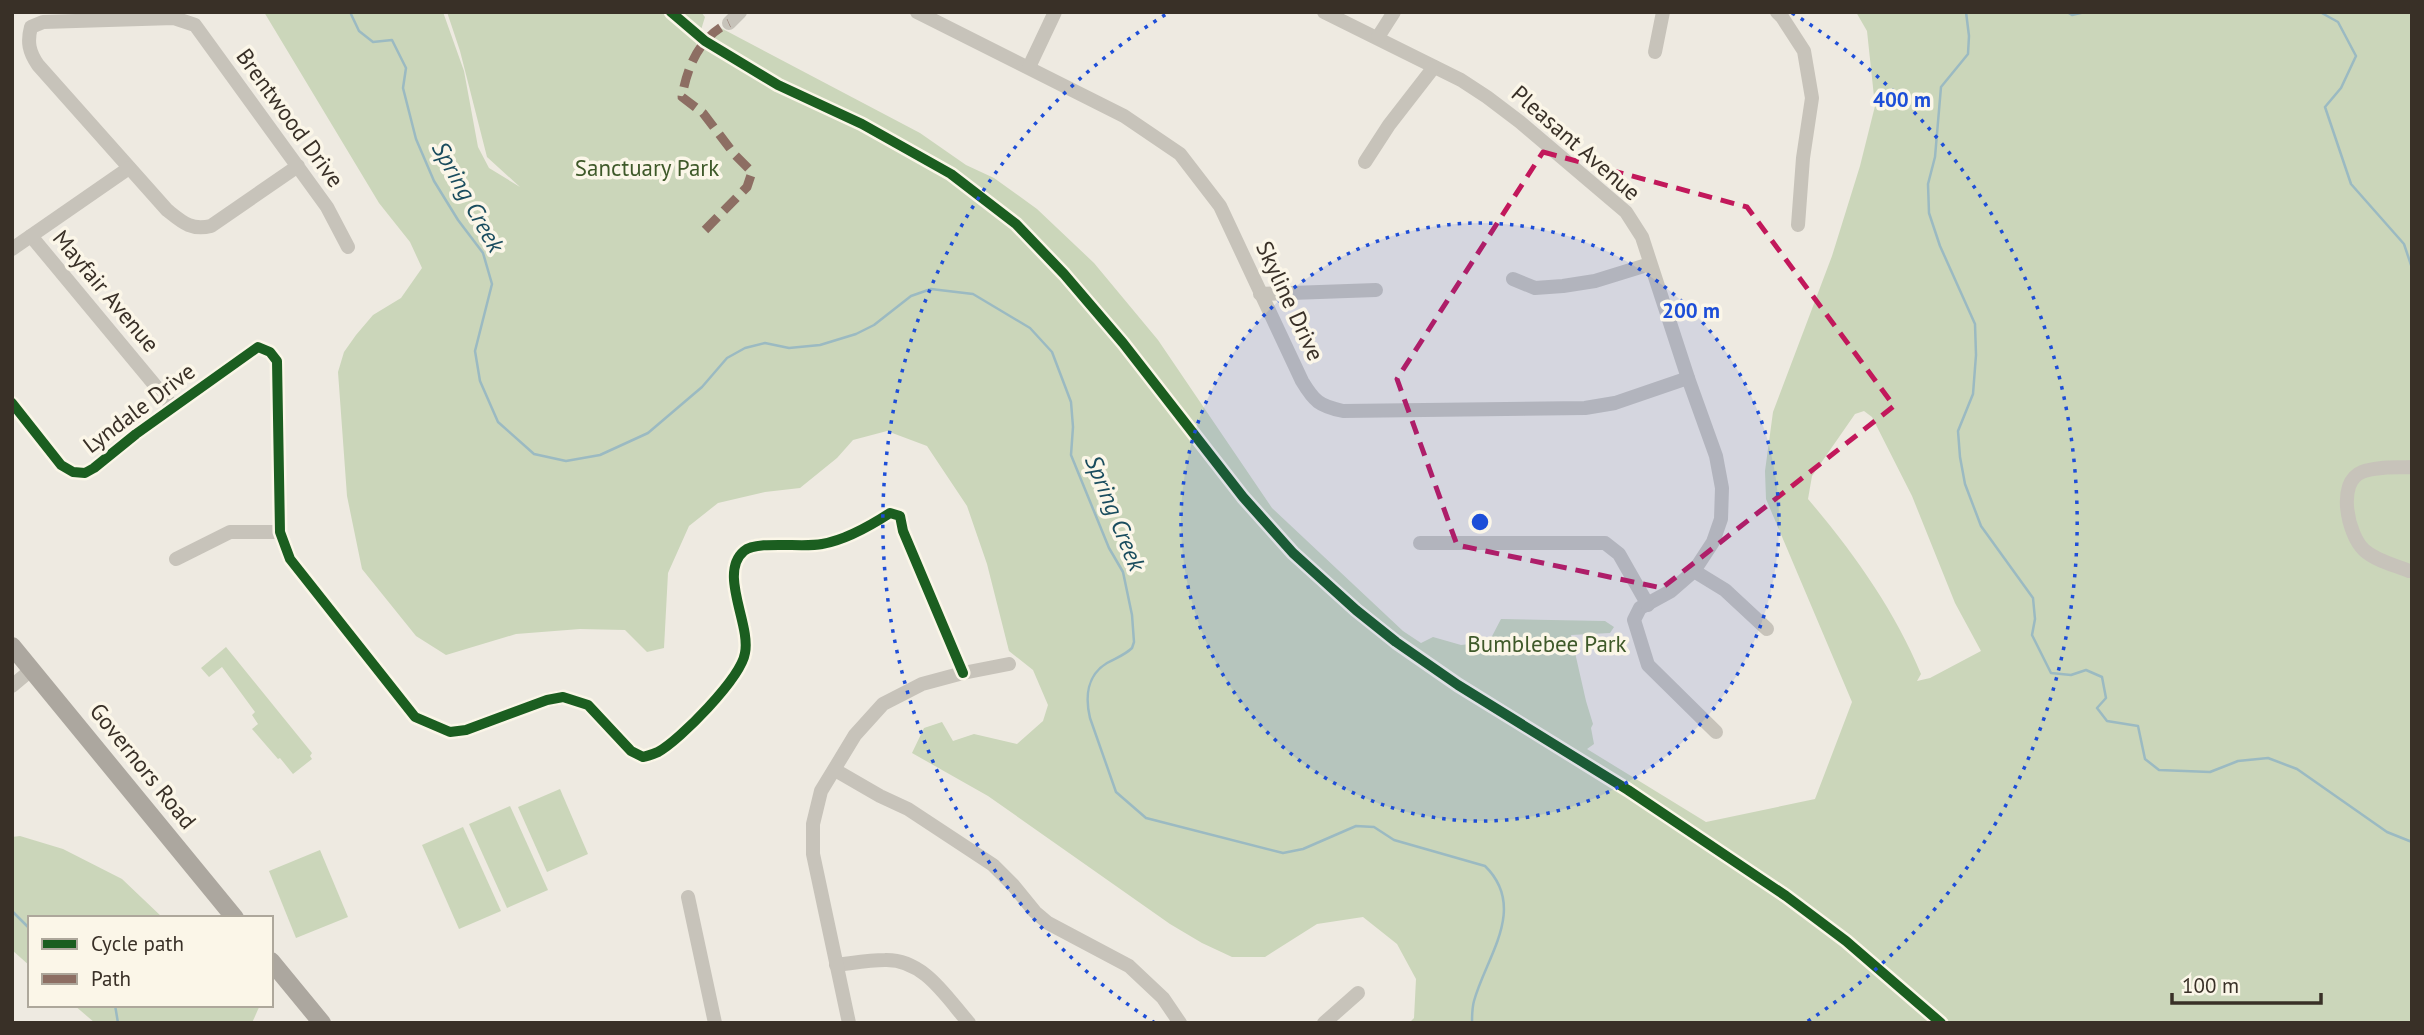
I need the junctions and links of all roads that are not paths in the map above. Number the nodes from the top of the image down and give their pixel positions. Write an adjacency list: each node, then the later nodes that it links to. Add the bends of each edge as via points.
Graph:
1 (740, 12): 8 (street)
2 (917, 12): 12 (street, Skyline Drive)
3 (1055, 12): 12 (street)
4 (1324, 12): 9 (street, Pleasant Avenue)
5 (1394, 12): 9 (street)
6 (1662, 12): 10 (street)
7 (1777, 12): 16 (street, via 1804,51 1812,98)
8 (729, 23)
9 (1378, 37): 11 (street, Pleasant Avenue)
10 (1655, 52)
11 (1434, 66): 13 (street); 20 (street, Pleasant Avenue, via 1461,79 1520,122 1626,212 1642,237)
12 (1029, 67): 23 (street, Skyline Drive, via 1124,116 1180,154 1220,206)
13 (1365, 162)
14 (298, 166): 15 (street, via 212,226 200,229 189,227 167,209); 15 (street, Brentwood Drive, via 195,25 174,18 43,22 31,27 30,53 38,65); 18 (street, Brentwood Drive)
15 (129, 168): 17 (street)
16 (1798, 225)
17 (31, 236): 19 (street); 26 (street, Mayfair Avenue)
18 (348, 247)
19 (12, 249)
20 (1650, 264): 21 (street, via 1563,286 1535,288); 24 (street, Pleasant Avenue)
21 (1513, 279)
22 (1376, 290): 23 (street)
23 (1260, 294): 24 (street, Skyline Drive, via 1313,399 1326,408 1585,408 1615,403)
24 (1688, 378): 31 (street, Pleasant Avenue, via 1716,456 1722,488 1721,519 1713,542)
25 (12, 403): 26 (street, Lyndale Drive, via 61,465 73,472 94,468)
26 (173, 407): 28 (street, Lyndale Drive, via 258,347 278,361)
27 (2412, 467): 32 (street, via 2361,472 2348,487 2347,509 2364,550)
28 (280, 532): 30 (street, via 230,533); 38 (street, via 290,559 305,580 415,717 450,732 563,697 588,705 631,751 643,757 659,751 714,701 741,666 747,638 733,565 744,551 756,546 826,544 890,513 900,516)
29 (1420, 543): 33 (street, via 1605,542 1619,554)
30 (176, 559)
31 (1693, 571): 33 (street, Pleasant Avenue); 34 (street, via 1725,590)
32 (2409, 571)
33 (1644, 607): 40 (street, via 1634,620 1648,665)
34 (1767, 629)
35 (12, 646): 37 (main road, Governors Road)
36 (1009, 664): 38 (street)
37 (31, 670): 39 (street); 43 (main road, Governors Road)
38 (963, 673): 41 (street, via 922,684 883,704 855,735)
39 (12, 686)
40 (1716, 732)
41 (835, 770): 45 (street, via 821,791 813,824 813,854); 51 (street, via 908,808 993,865 1048,923 1129,966 1163,998)
42 (688, 897): 48 (street)
43 (233, 916)
44 (273, 963): 47 (main road)
45 (836, 965): 49 (street); 50 (street, via 904,961 921,969)
46 (1358, 993): 52 (street)
47 (322, 1023)
48 (715, 1023)
49 (849, 1023)
50 (969, 1023)
51 (1180, 1023)
52 (1324, 1023)

